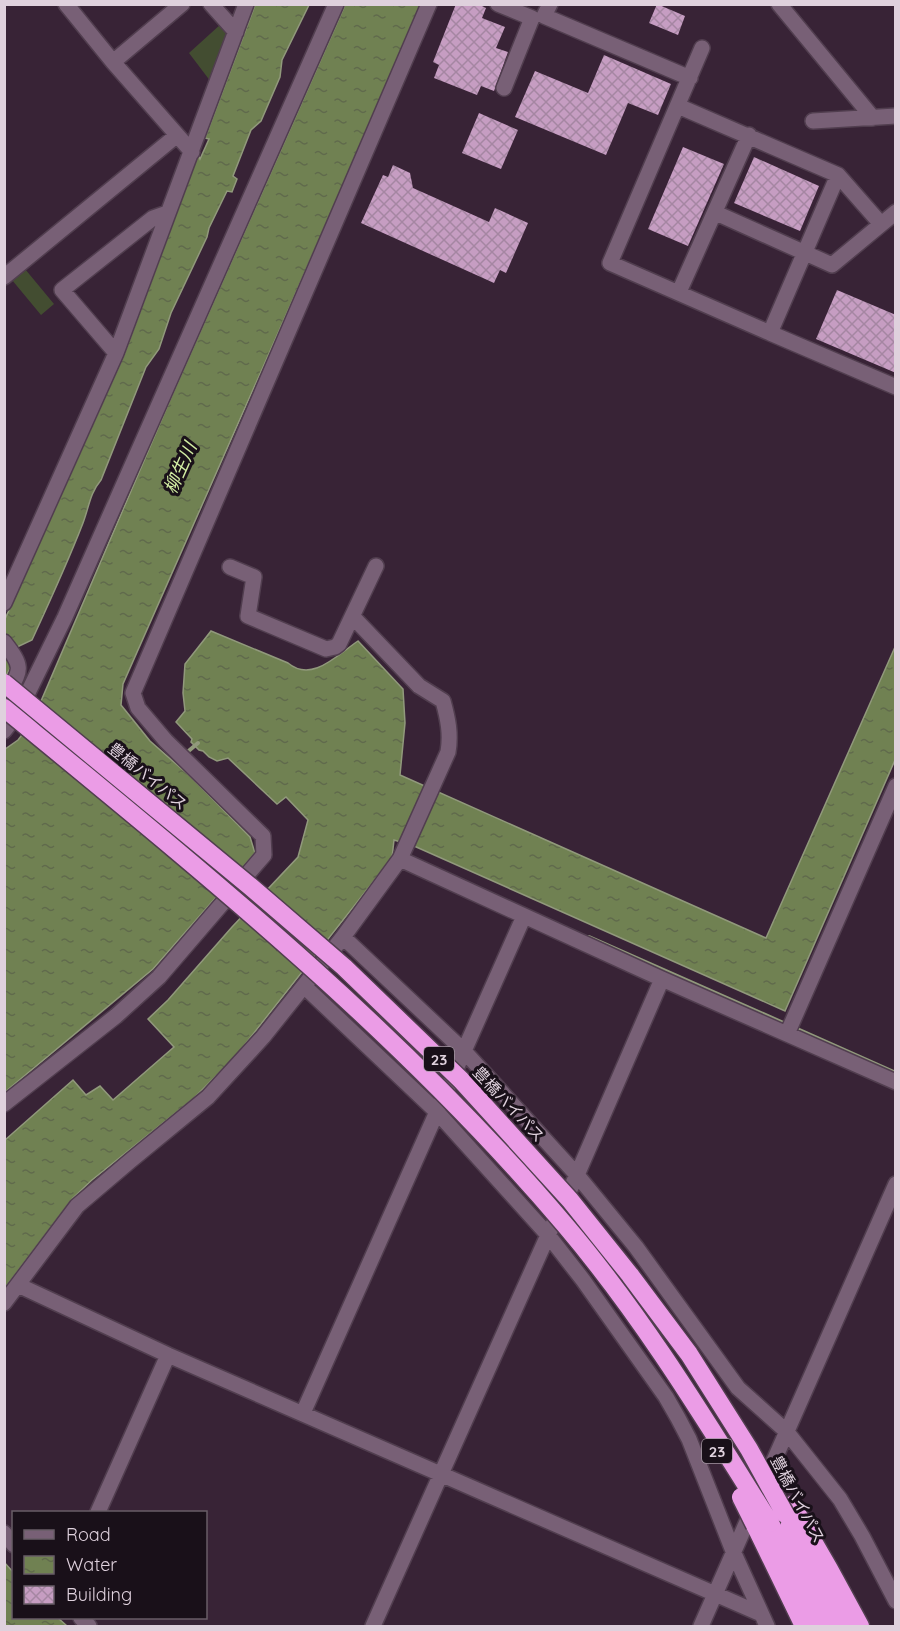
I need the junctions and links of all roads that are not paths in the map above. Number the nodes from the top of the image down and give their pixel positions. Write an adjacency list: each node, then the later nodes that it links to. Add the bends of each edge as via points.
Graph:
1 (66, 4): 12 (street)
2 (182, 4): 12 (street)
3 (211, 4): 10 (street)
4 (246, 4): 10 (street)
5 (336, 4): 41 (street, via 60,627 18,713)
6 (429, 4): 51 (street, via 133,693 138,708 176,751 262,836 264,855 159,977)
7 (498, 4): 9 (street)
8 (778, 4): 17 (street)
9 (542, 13): 13 (street); 14 (street)
10 (236, 32): 21 (street)
11 (702, 48): 13 (street)
12 (113, 62): 20 (street)
13 (690, 78): 15 (street)
14 (504, 88)
15 (678, 106): 19 (street); 29 (street, via 610,262)
16 (896, 116): 17 (street)
17 (873, 118): 18 (street)
18 (813, 121)
19 (749, 135): 22 (street); 25 (street)
20 (176, 136): 21 (street); 28 (street)
21 (192, 152): 24 (street)
22 (838, 175): 26 (street); 27 (street)
23 (896, 212): 26 (street)
24 (167, 213): 31 (street); 31 (street, via 153,218 62,290)
25 (716, 213): 27 (street); 29 (street)
26 (881, 224): 27 (street, via 832,265)
27 (806, 254): 30 (street)
28 (4, 278)
29 (679, 292): 30 (street)
30 (770, 333): 32 (street)
31 (116, 353): 35 (street)
32 (896, 387)
33 (376, 566): 36 (street)
34 (230, 567): 36 (street, via 254,576 248,616 321,648 331,649 339,644)
35 (4, 603)
36 (353, 617): 43 (street, via 419,687 444,701 448,716 448,752)
37 (4, 642): 39 (street, via 19,661 20,671)
38 (4, 683): 63 (highway, 豊橋バイパス / 23, bridge, via 251,886 344,967 461,1080 570,1200 689,1354 759,1466)
39 (4, 700)
40 (4, 708): 63 (highway, 豊橋バイパス / 23, bridge, via 335,986 459,1106 566,1226 635,1314)
41 (4, 730)
42 (896, 786): 48 (street)
43 (400, 858): 44 (street); 45 (street)
44 (524, 916): 46 (street); 49 (street)
45 (343, 938): 47 (street); 49 (street)
46 (662, 979): 48 (street); 53 (street)
47 (304, 986): 52 (street); 56 (street, via 208,1097 77,1206)
48 (790, 1028): 50 (street)
49 (464, 1051): 52 (street); 53 (street)
50 (896, 1082)
51 (4, 1104)
52 (438, 1112): 55 (street); 59 (street)
53 (577, 1174): 55 (street); 60 (street, via 636,1247 738,1388)
54 (896, 1184): 60 (street)
55 (548, 1235): 61 (street); 64 (street, via 666,1397 711,1490)
56 (18, 1285): 57 (street); 58 (street)
57 (4, 1303)
58 (168, 1355): 59 (street); 62 (street)
59 (303, 1413): 61 (street)
60 (786, 1431): 64 (street); 66 (street, via 840,1499)
61 (441, 1474): 65 (street); 68 (street)
62 (98, 1511)
63 (776, 1517): 70 (highway, 23); 71 (highway, 豊橋バイパス / 23); 72 (highway, 豊橋バイパス / 23); 73 (highway, 23, via 829,1569)
64 (733, 1551): 65 (street); 67 (street)
65 (715, 1594): 67 (street); 69 (street)
66 (896, 1601)
67 (764, 1620)
68 (373, 1626)
69 (701, 1626)
70 (804, 1626)
71 (823, 1626)
72 (842, 1626)
73 (860, 1626)

